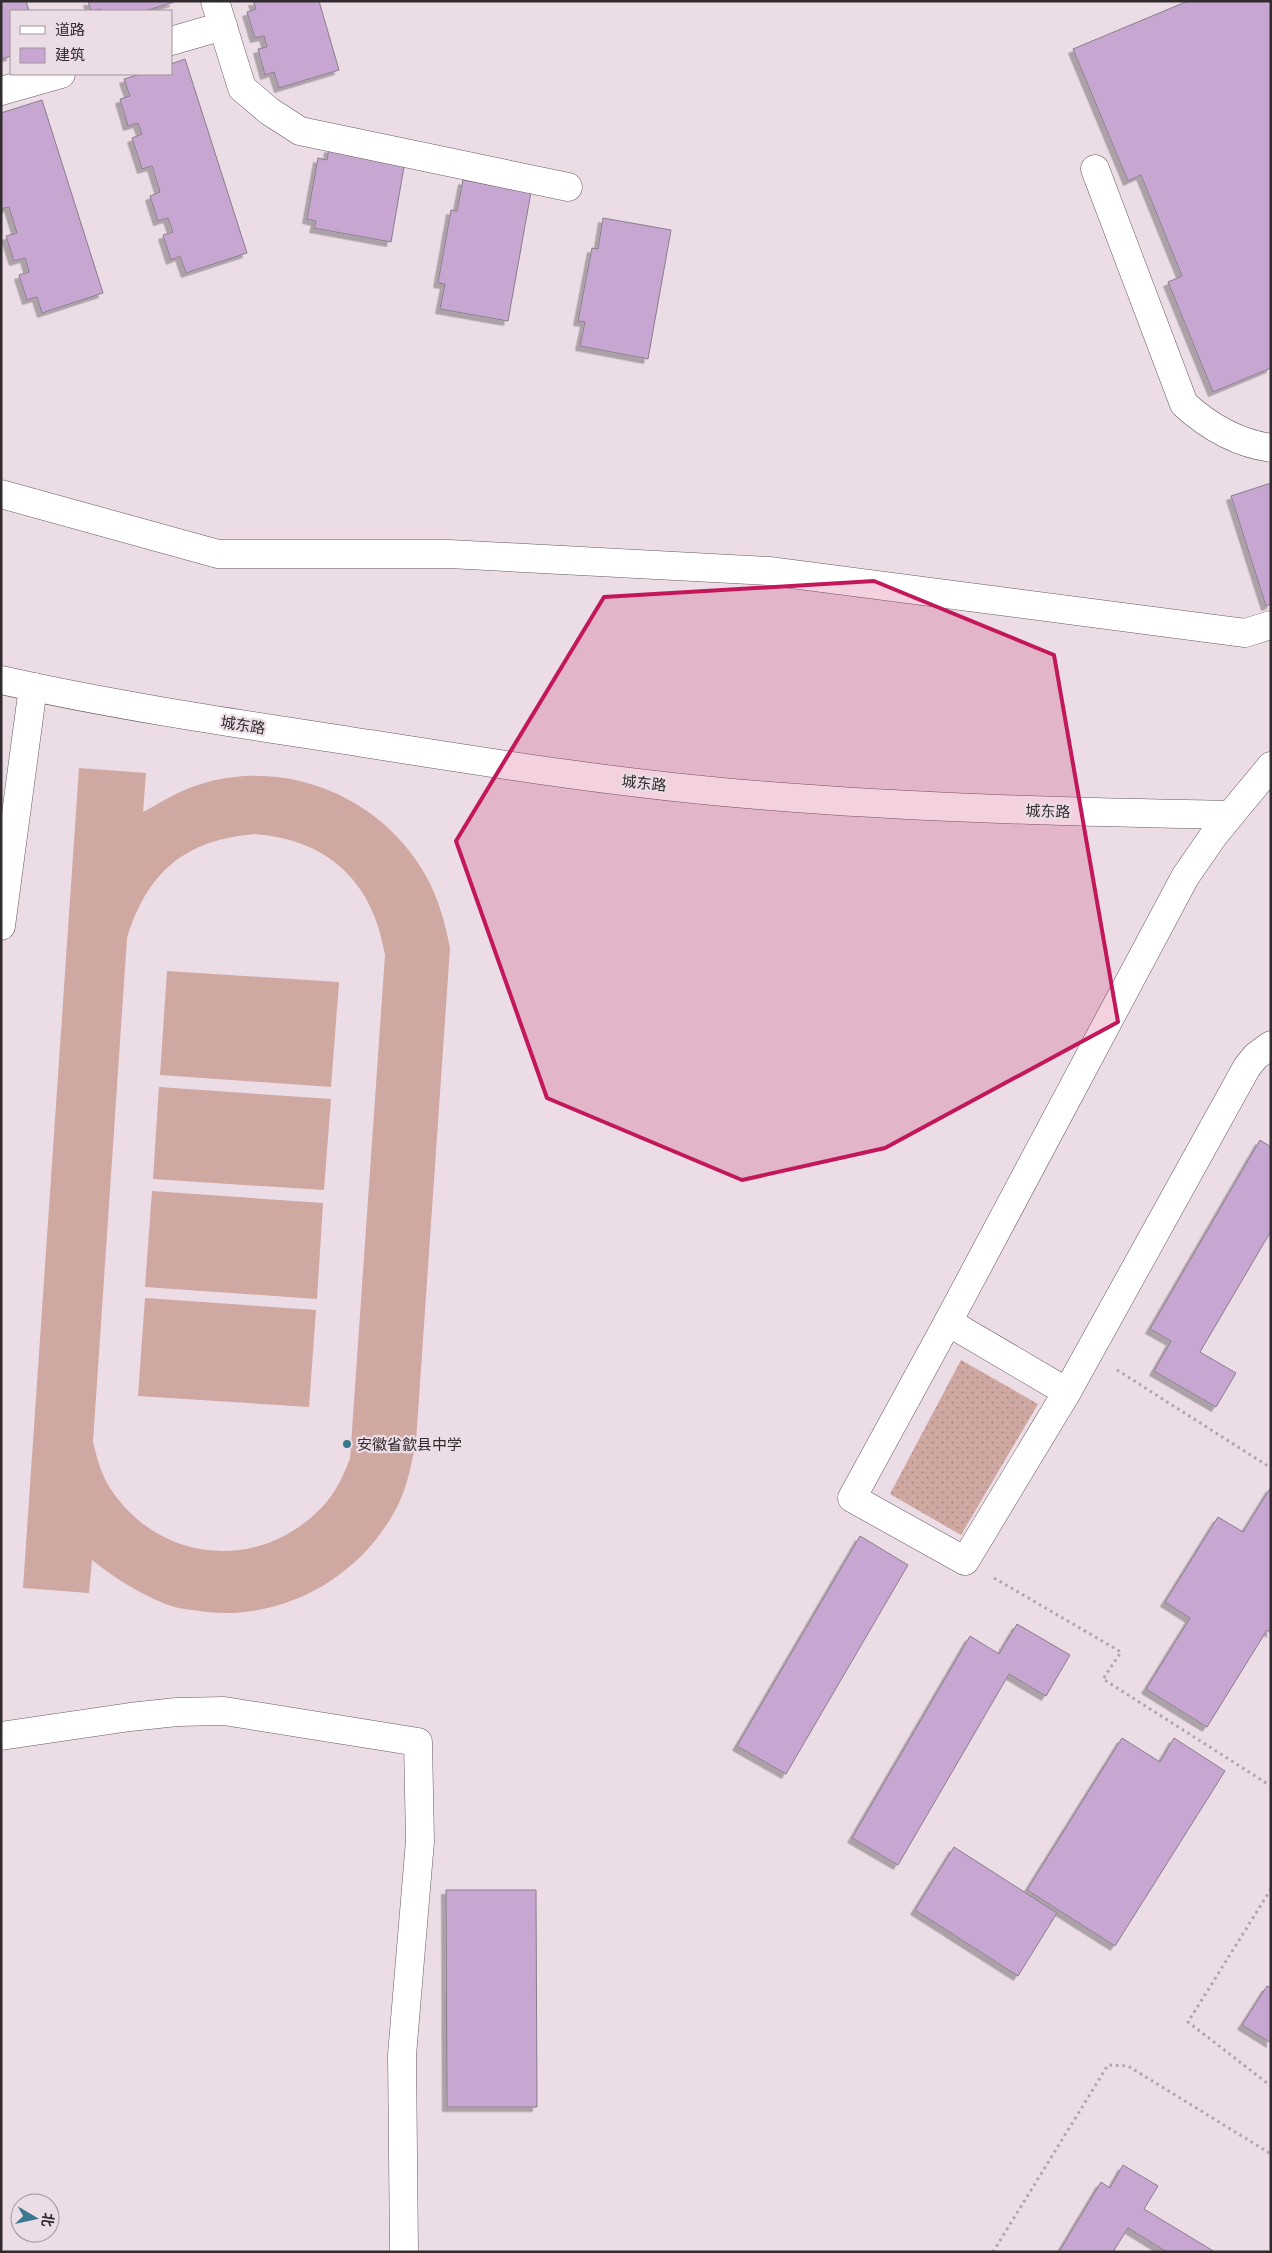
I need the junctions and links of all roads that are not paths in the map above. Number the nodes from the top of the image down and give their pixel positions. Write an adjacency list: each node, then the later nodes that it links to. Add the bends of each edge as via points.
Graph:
1 (219, 14): 2 (street); 6 (street, via 242,88 300,131)
2 (172, 40)
3 (58, 75): 4 (street)
4 (1, 92)
5 (1095, 169): 7 (street, via 1184,404 1201,420 1225,434 1255,446)
6 (568, 187)
7 (1271, 448)
8 (1, 494): 9 (street, via 218,554 449,554 769,570 1245,633)
9 (1271, 625)
10 (1, 680): 11 (street, 城东路)
11 (33, 687): 13 (street, 城东路, via 219,721 547,772 755,795 904,806); 14 (street)
12 (1271, 766): 13 (street)
13 (1230, 815): 16 (street, via 1185,877)
14 (1, 926)
15 (1271, 1045): 17 (street, via 1247,1067)
16 (948, 1322): 17 (street); 17 (street, via 852,1498 965,1561)
17 (1067, 1392)
18 (1, 1736): 19 (street, via 130,1717 224,1711 418,1742 420,1841 402,2056)
19 (404, 2252)

